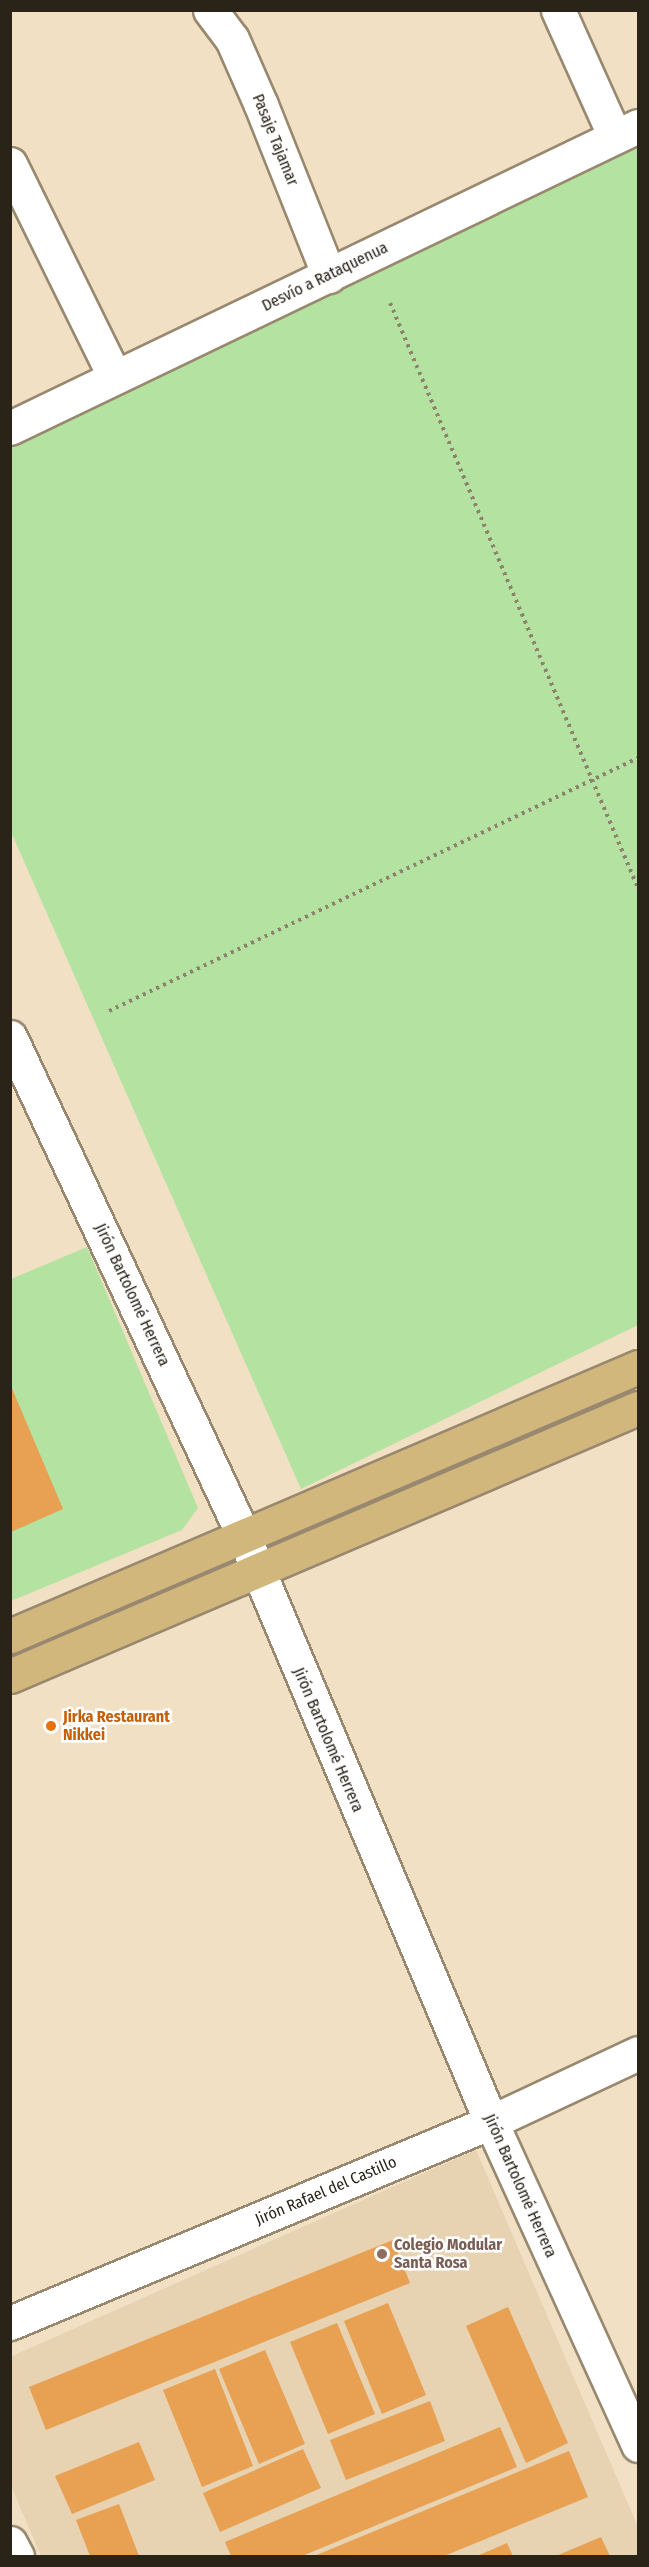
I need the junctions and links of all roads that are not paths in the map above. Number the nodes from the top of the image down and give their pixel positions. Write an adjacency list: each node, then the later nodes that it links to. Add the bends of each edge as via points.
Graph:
1 (210, 10): 5 (street, Pasaje Tajamar, via 232,39)
2 (558, 10): 3 (street)
3 (627, 131): 5 (street, Desvío a Rataquenua)
4 (10, 164): 6 (street)
5 (329, 276): 6 (street, Desvío a Rataquenua)
6 (115, 377): 7 (street, Desvío a Rataquenua)
7 (10, 428)
8 (10, 1037): 11 (street, Jirón Bartolomé Herrera)
9 (639, 1367): 11 (main road)
10 (639, 1408): 12 (main road)
11 (245, 1539): 12 (street, Jirón Bartolomé Herrera); 13 (main road)
12 (257, 1572): 14 (main road); 16 (street, Jirón Bartolomé Herrera)
13 (10, 1636)
14 (10, 1676)
15 (639, 2054): 16 (street, Jirón Rafael del Castillo)
16 (491, 2122): 17 (street, Jirón Rafael del Castillo); 18 (street, Jirón Bartolomé Herrera)
17 (10, 2323)
18 (639, 2445)
19 (10, 2543): 20 (street)
20 (17, 2556)

